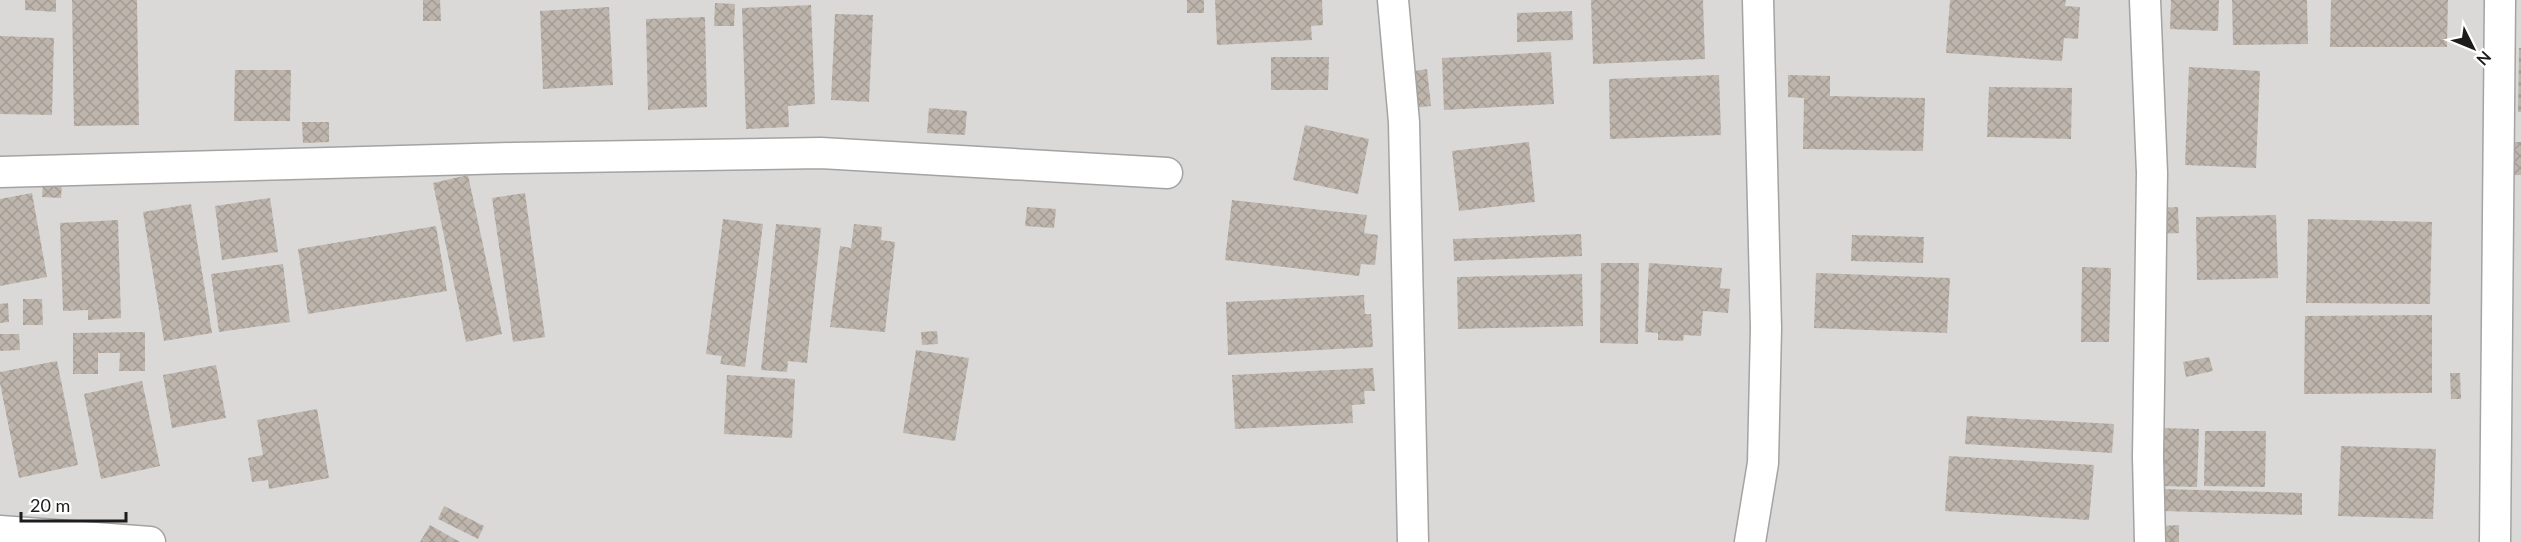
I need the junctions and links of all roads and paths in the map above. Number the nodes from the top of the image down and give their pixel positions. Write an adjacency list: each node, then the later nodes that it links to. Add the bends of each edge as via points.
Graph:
1 (1393, 0): 9 (street, via 1404,122)
2 (1758, 0): 10 (street, via 1766,328 1763,463)
3 (2145, 0): 11 (street, via 2152,173)
4 (2500, 0): 12 (street)
5 (0, 172): 6 (street, via 821,153)
6 (1167, 172)
7 (0, 531): 8 (street)
8 (150, 542)
9 (1413, 542)
10 (1750, 542)
11 (2150, 542)
12 (2495, 542)

